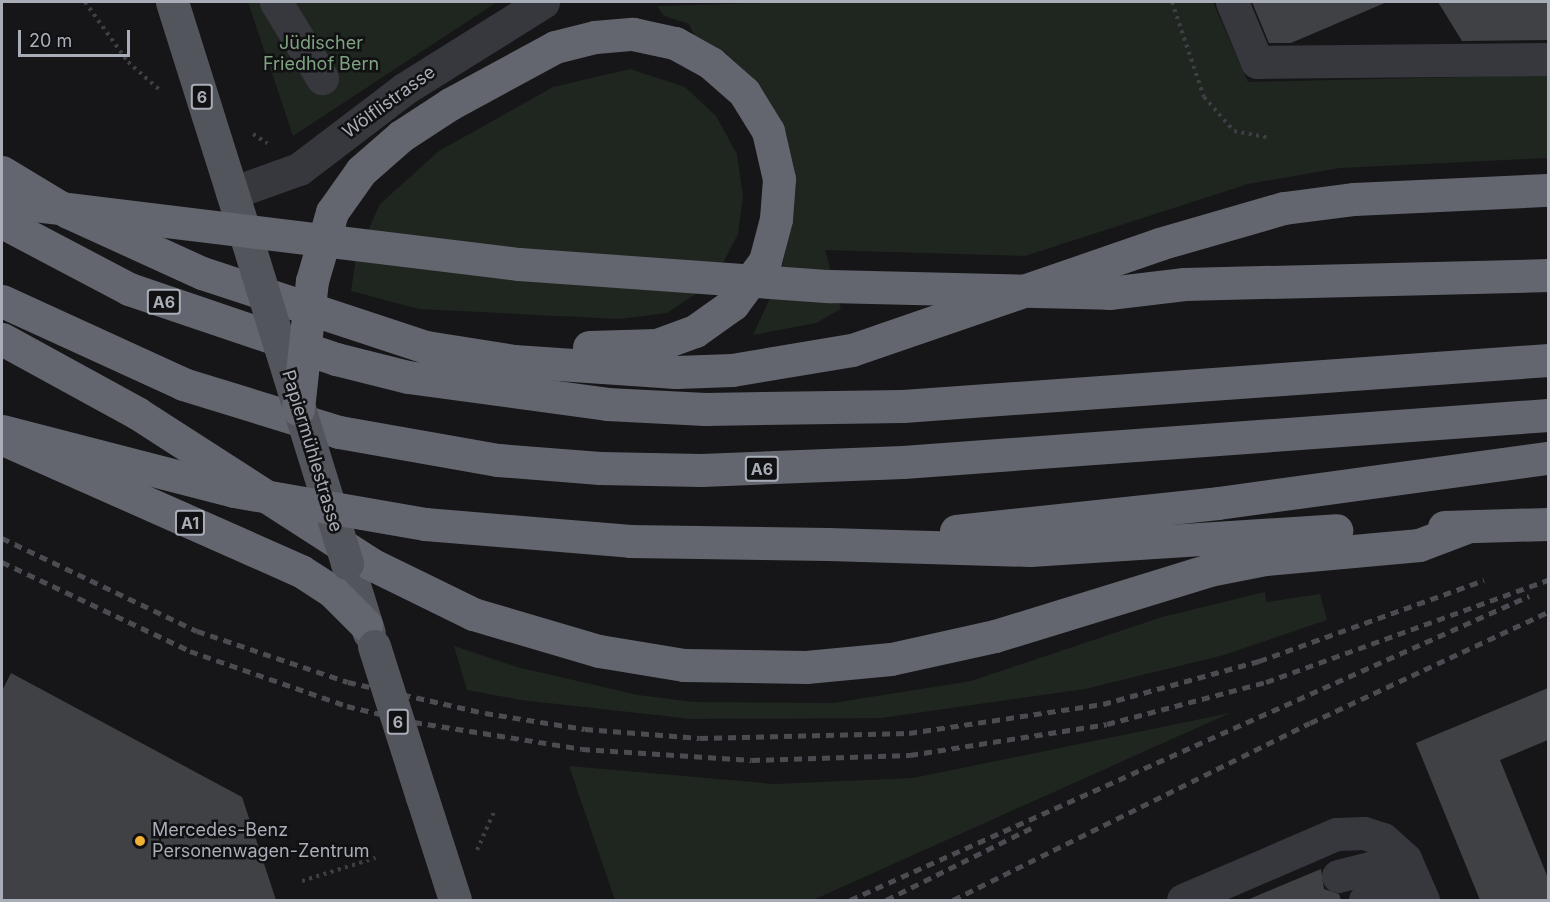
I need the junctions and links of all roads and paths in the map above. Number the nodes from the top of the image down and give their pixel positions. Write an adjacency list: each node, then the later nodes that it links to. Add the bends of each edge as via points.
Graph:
1 (85, 2): 9 (path, via 129,62)
2 (172, 2): 13 (main road, Papiermühlestrasse / 6)
3 (276, 2): 8 (lane)
4 (543, 2): 13 (lane, Wölflistrasse, via 404,89 299,169)
5 (1172, 2): 10 (path, via 1204,97 1234,131)
6 (1232, 2): 7 (lane, via 1257,62)
7 (1548, 59)
8 (322, 78)
9 (164, 94)
10 (1269, 138)
11 (2, 172): 20 (highway, via 68,212 202,273 269,299)
12 (1548, 190): 20 (highway, via 1354,199 1284,208 1159,244 852,350 732,370 618,370 514,361 426,347)
13 (232, 193): 23 (main road, Papiermühlestrasse / 6, bridge)
14 (2, 201): 17 (highway, bridge, via 519,264 829,286)
15 (2, 222): 22 (highway, A6, via 129,289 336,359 408,377 607,404 705,409 903,406)
16 (1548, 275): 17 (highway, via 1184,284)
17 (1109, 294): 18 (highway, via 1185,303)
18 (1548, 297)
19 (2, 301): 24 (highway, A6, via 183,384 339,432 498,460 600,468 848,465)
20 (354, 321): 23 (highway, bridge, via 620,350 657,345 695,332 733,304 765,261 776,219 779,179 768,130 744,92 711,63 675,43 633,34 595,36 555,47 450,104 401,136 361,171 332,212 312,281)
21 (2, 339): 29 (highway, via 137,413 371,564 473,614 599,651 684,665 806,667 891,659 994,636 1209,570 1265,559 1419,545)
22 (1548, 360)
23 (298, 409): 31 (main road, Papiermühlestrasse / 6, bridge)
24 (1548, 415)
25 (2, 431): 30 (highway, bridge, via 234,491 425,524 630,541)
26 (2, 438): 31 (highway, A1, via 301,571 333,592)
27 (1548, 458): 30 (highway, via 1218,503)
28 (1548, 524): 29 (highway)
29 (1464, 528): 30 (highway, via 1404,525 1030,550)
30 (840, 544)
31 (370, 636): 37 (main road, Papiermühlestrasse / 6, bridge)
32 (375, 858): 35 (path)
33 (1405, 860): 34 (lane); 36 (lane); 38 (lane, via 1383,839 1364,833 1336,834)
34 (1338, 876)
35 (302, 881)
36 (1421, 896): 39 (lane, via 1384,892)
37 (454, 900)
38 (1183, 900)
39 (1365, 900)

